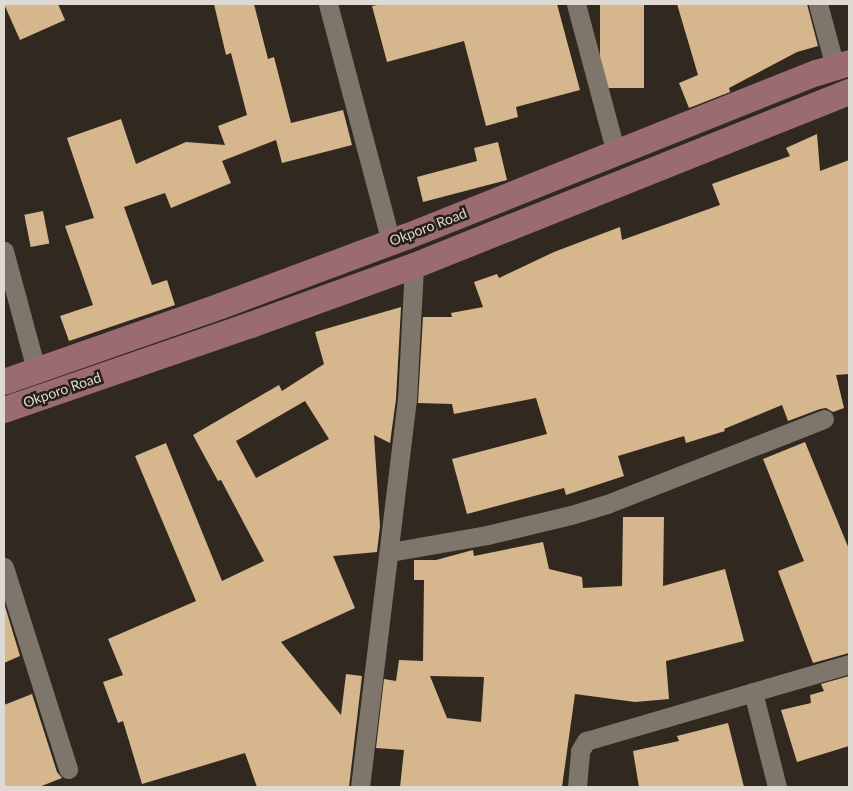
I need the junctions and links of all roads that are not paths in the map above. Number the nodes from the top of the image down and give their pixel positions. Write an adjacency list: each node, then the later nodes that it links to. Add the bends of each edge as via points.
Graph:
1 (328, 4): 7 (street)
2 (576, 4): 6 (street)
3 (818, 4): 4 (street)
4 (842, 65): 6 (main road, Okporo Road)
5 (849, 92): 9 (main road, Okporo Road)
6 (616, 153): 7 (main road, Okporo Road)
7 (391, 242): 10 (main road, Okporo Road, via 221,306)
8 (4, 251): 10 (street)
9 (414, 266): 12 (main road, Okporo Road); 14 (street, via 407,400)
10 (36, 370): 11 (main road, Okporo Road)
11 (4, 382)
12 (4, 410)
13 (824, 420): 14 (street, via 572,515 487,536)
14 (390, 552): 19 (street)
15 (4, 567): 18 (street)
16 (849, 664): 17 (street)
17 (753, 692): 20 (street, via 586,741 580,750); 21 (street)
18 (68, 769)
19 (360, 787)
20 (577, 787)
21 (777, 787)

